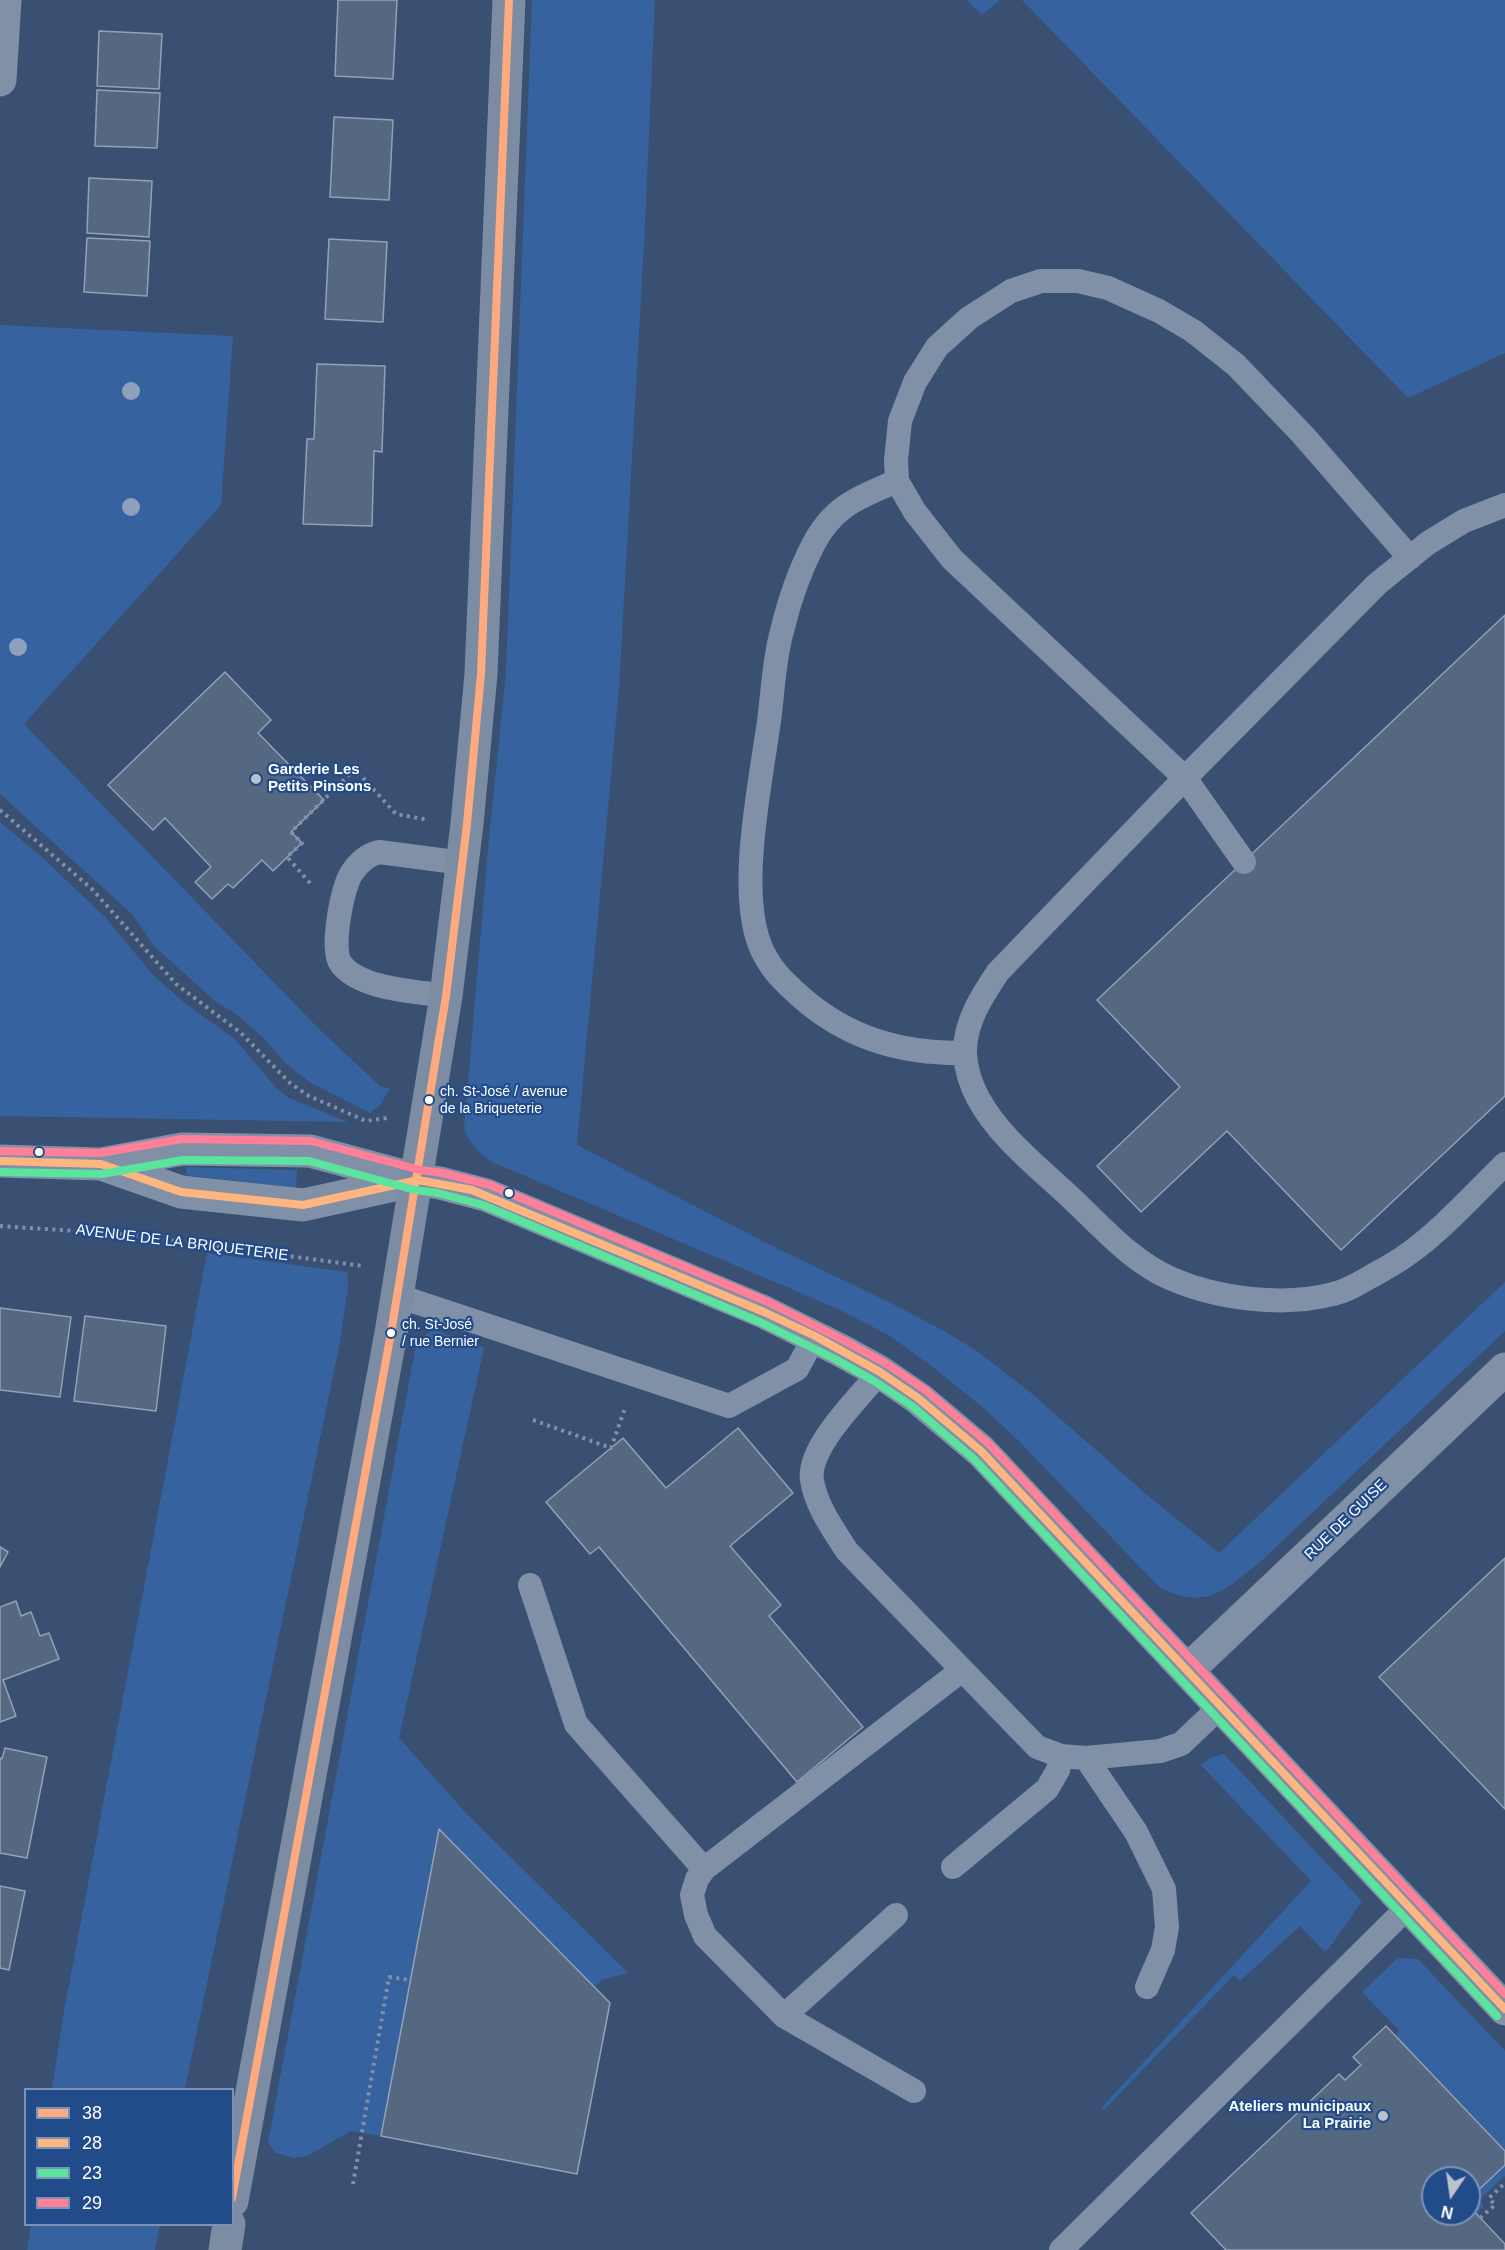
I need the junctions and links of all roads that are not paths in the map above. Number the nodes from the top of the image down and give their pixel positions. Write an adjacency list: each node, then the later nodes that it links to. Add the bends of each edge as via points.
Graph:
1 (5, 0): 3 (street)
2 (509, 0): 9 (street, via 481,674)
3 (0, 80)
4 (897, 481): 6 (lane, via 900,421 915,382 937,347 969,318 1011,291 1041,281 1078,281 1108,288 1159,311 1193,331 1236,365); 7 (lane, via 915,512 952,559); 11 (lane, via 855,498 836,513 813,544 798,581 781,633 751,859 752,916 761,948 777,976 840,1026 878,1042 912,1050)
5 (1505, 505): 6 (lane, via 1464,521)
6 (1410, 558): 7 (lane, via 1377,584)
7 (1185, 777): 8 (lane); 11 (lane, via 998,972 969,1024)
8 (1244, 862)
9 (463, 863): 10 (street); 10 (lane, via 370,854 359,863 344,893 336,943 342,965 365,981)
10 (446, 996): 15 (street)
11 (965, 1053): 14 (lane, via 978,1098 1016,1146 1145,1264 1170,1279 1201,1290 1250,1299 1298,1299 1355,1286 1409,1254)
12 (0, 1161): 13 (street)
13 (101, 1164): 15 (street, via 182,1149 310,1151); 15 (street, via 181,1192 303,1205)
14 (1505, 1164)
15 (418, 1180): 16 (street); 17 (street, via 486,1195)
16 (398, 1296): 17 (lane, via 729,1406 797,1370); 34 (street)
17 (815, 1336): 19 (street)
18 (1505, 1369): 22 (street, RUE DE GUISE)
19 (880, 1372): 21 (lane, via 820,1448 812,1479 826,1519 847,1551); 22 (street, via 981,1451)
20 (530, 1585): 27 (lane, via 576,1724)
21 (962, 1670): 24 (lane, via 1037,1747); 27 (lane)
22 (1188, 1670): 23 (street)
23 (1221, 1706): 25 (lane, via 1181,1744 1160,1751); 28 (street)
24 (1060, 1756): 25 (lane); 26 (lane, via 1058,1770 1047,1789)
25 (1086, 1758): 30 (lane, via 1136,1832 1164,1889 1167,1927 1163,1950)
26 (953, 1867)
27 (704, 1869): 32 (lane, via 692,1894 705,1936)
28 (1409, 1906): 31 (street); 37 (lane)
29 (896, 1915): 32 (lane)
30 (1147, 1987)
31 (1505, 2009)
32 (784, 2016): 33 (lane)
33 (914, 2091)
34 (234, 2190)
35 (229, 2226): 36 (street)
36 (225, 2250)
37 (1061, 2250)

